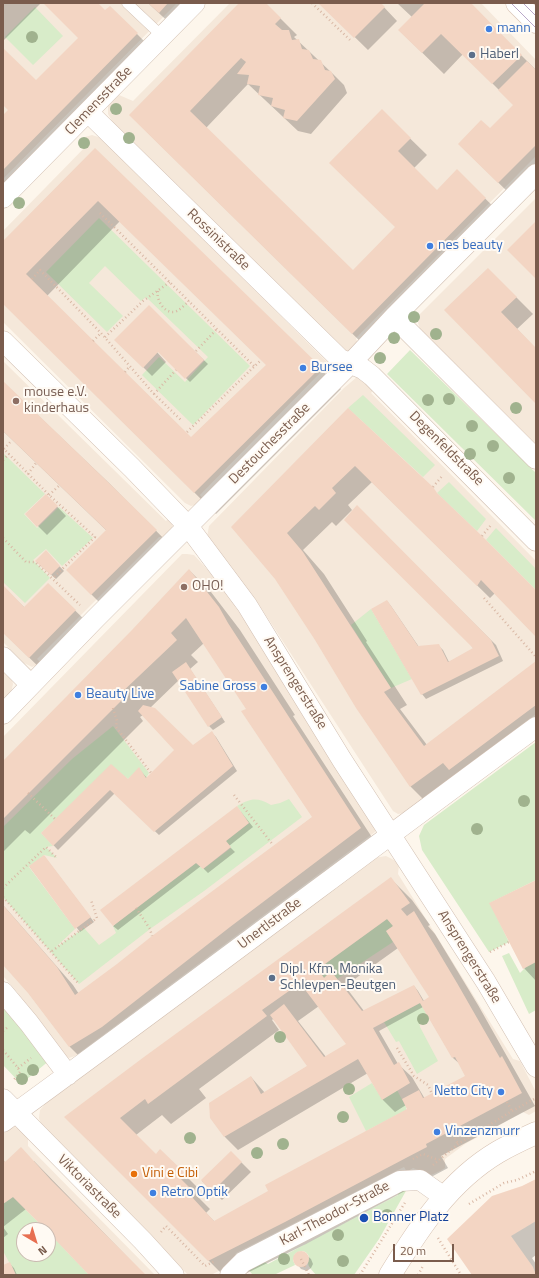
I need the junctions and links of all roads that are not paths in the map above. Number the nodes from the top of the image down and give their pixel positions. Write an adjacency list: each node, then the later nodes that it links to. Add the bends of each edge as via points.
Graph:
1 (127, 3): 5 (lane)
2 (195, 3): 5 (street, Clemensstraße)
3 (517, 3): 4 (main road)
4 (536, 22)
5 (162, 36): 6 (street, Clemensstraße)
6 (88, 112): 8 (street, Clemensstraße); 11 (street, Rossinistraße, via 340,359)
7 (536, 174): 9 (street, Destouchesstraße)
8 (3, 198)
9 (394, 317): 11 (street, Destouchesstraße); 12 (street)
10 (3, 340): 13 (street, Ansprengerstraße)
11 (350, 364): 13 (street, Destouchesstraße); 14 (street, Degenfeldstraße, via 372,376)
12 (536, 459)
13 (188, 526): 16 (street, Destouchesstraße); 19 (street, Ansprengerstraße, via 247,605 342,760)
14 (536, 541)
15 (3, 657): 16 (street)
16 (31, 685): 17 (street, Destouchesstraße)
17 (3, 714)
18 (536, 727): 19 (street, Unertlstraße)
19 (391, 834): 21 (street, Ansprengerstraße, via 486,982); 22 (street, Unertlstraße)
20 (3, 992): 22 (street)
21 (536, 1067)
22 (68, 1075): 23 (street, Unertlstraße)
23 (7, 1111): 26 (street, Viktoriastraße, via 143,1241)
24 (536, 1132): 25 (main road, via 497,1152)
25 (444, 1197): 27 (street, Karl-Theodor-Straße, via 420,1180 400,1181 243,1262); 28 (main road, via 417,1231)
26 (174, 1275)
27 (230, 1275)
28 (390, 1275)

